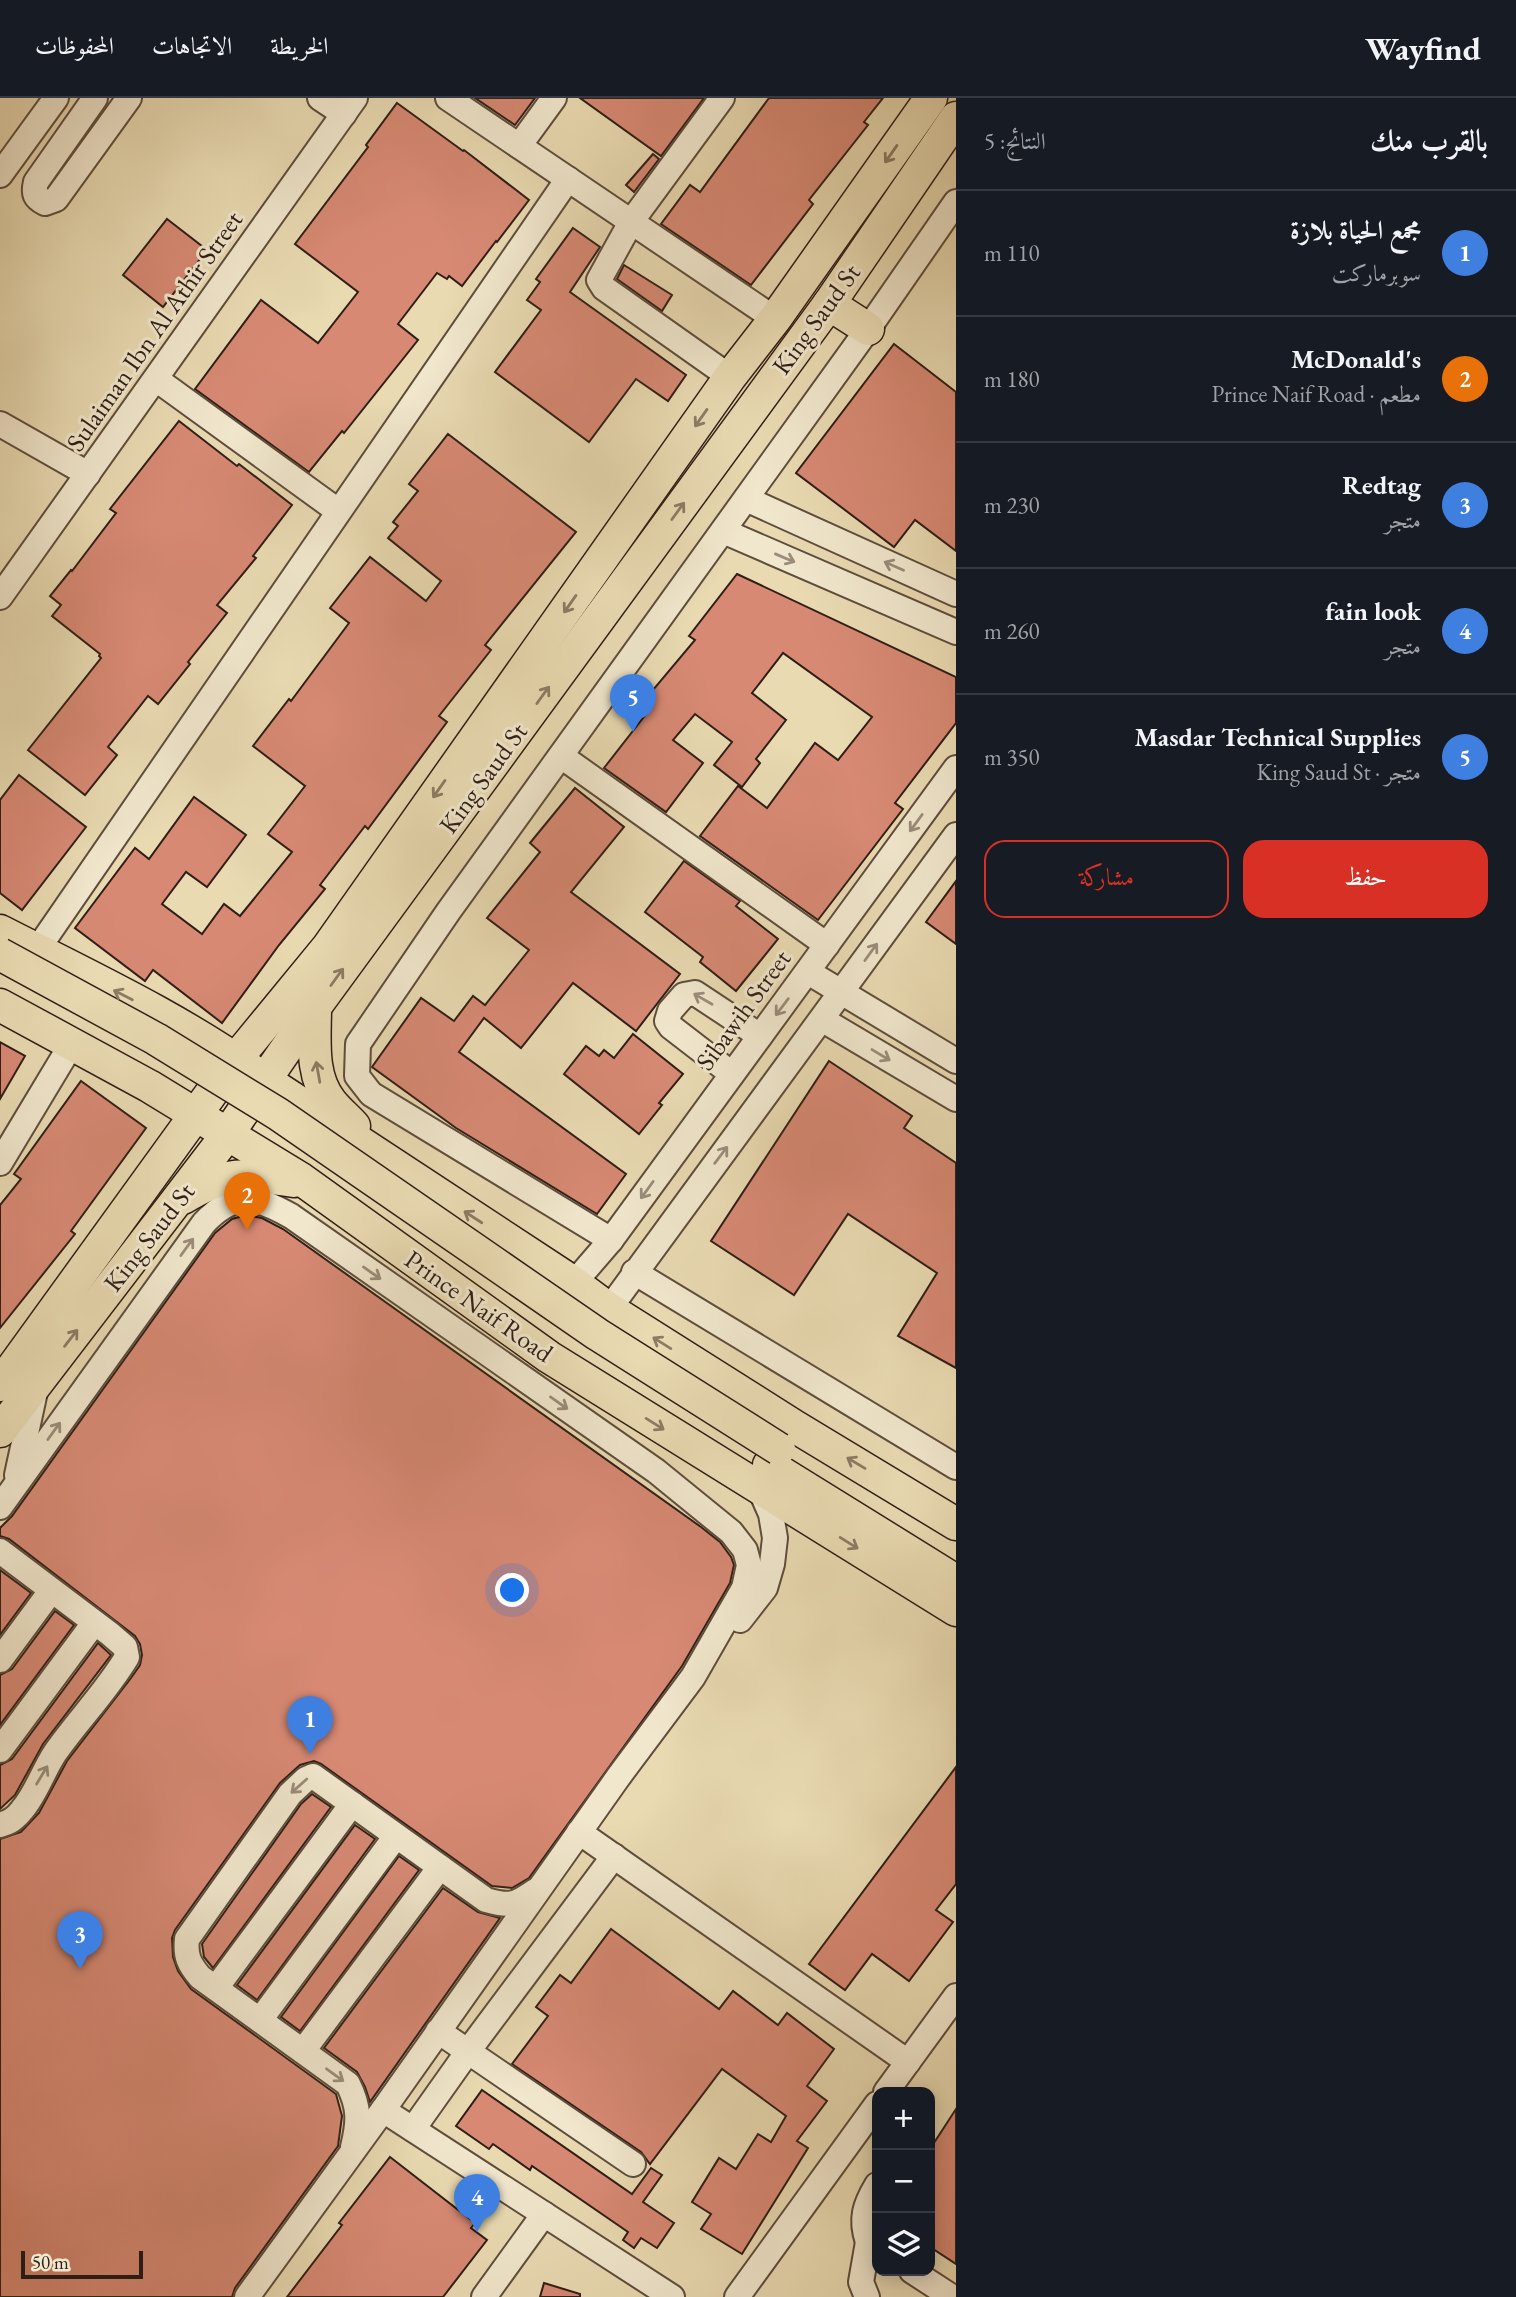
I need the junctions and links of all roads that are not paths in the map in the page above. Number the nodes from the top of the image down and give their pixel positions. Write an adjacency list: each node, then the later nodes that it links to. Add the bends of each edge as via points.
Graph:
1 (56, 98): 14 (street)
2 (61, 98): 9 (street)
3 (129, 98): 12 (street)
4 (320, 98): 10 (street)
5 (449, 98): 13 (street)
6 (554, 98): 13 (street)
7 (722, 98): 17 (street)
8 (931, 98): 19 (main road, King Saud St, one-way to 19)
9 (90, 105): 12 (street); 12 (street, via 36,182 33,191 40,201 56,199)
10 (349, 106): 22 (street, Sulaiman Ibn Al Athir Street)
11 (956, 118): 18 (main road, King Saud St)
12 (107, 127)
13 (519, 146): 15 (street)
14 (0, 175)
15 (568, 179): 17 (street); 26 (street)
16 (956, 202): 20 (street)
17 (631, 222): 19 (street); 21 (street, via 599,281)
18 (829, 304): 20 (main road); 44 (main road, King Saud St, one-way to 18)
19 (775, 319): 21 (main road, King Saud St)
20 (869, 329): 25 (street)
21 (730, 377): 37 (main road, King Saud St, one-way to 37)
22 (156, 379): 24 (street, Sulaiman Ibn Al Athir Street); 26 (street)
23 (0, 424): 24 (street)
24 (88, 474): 29 (street, Sulaiman Ibn Al Athir Street)
25 (746, 499): 27 (street); 28 (street, one-way to 25)
26 (338, 511): 38 (street)
27 (723, 531): 30 (street, one-way to 30); 31 (street)
28 (956, 594)
29 (0, 597)
30 (956, 632)
31 (561, 756): 36 (street); 62 (street, via 358,1044 357,1076 372,1094)
32 (956, 768): 33 (street, Sibawih Street)
33 (947, 798): 36 (street, Sibawih Street, one-way to 36)
34 (956, 835): 42 (street, one-way to 34)
35 (0, 930): 38 (main road)
36 (827, 945): 40 (street, Sibawih Street)
37 (328, 947): 45 (main road, via 243,1033 229,1036); 49 (main road, King Saud St)
38 (37, 950): 45 (main road, one-way to 38)
39 (0, 954): 70 (main road, bridge, via 156,1039 278,1114 597,1334)
40 (808, 972): 42 (street); 47 (street, Sibawih Street, one-way to 47)
41 (0, 978): 70 (main road, via 270,1131 587,1350)
42 (841, 993): 46 (street); 50 (street)
43 (0, 1005): 48 (main road, Prince Naif Road)
44 (315, 1007): 53 (main road, King Saud St); 57 (main road, one-way to 44, via 330,1101 318,1081)
45 (158, 1012): 49 (main road)
46 (823, 1020): 54 (street, one-way to 54); 63 (street, one-way to 46)
47 (760, 1036): 52 (street, Sibawih Street); 52 (street, one-way to 52, via 695,993 684,995 670,1011 667,1021 671,1027)
48 (71, 1045): 51 (main road, Prince Naif Road); 58 (street)
49 (236, 1059): 53 (main road); 55 (main road, King Saud St)
50 (956, 1061)
51 (126, 1074): 55 (main road, Prince Naif Road); 60 (main road, via 155,1104 161,1120 159,1139)
52 (733, 1074): 62 (street, Sibawih Street, one-way to 62)
53 (265, 1080): 56 (main road, King Saud St); 57 (main road)
54 (956, 1099)
55 (197, 1114): 56 (main road, Prince Naif Road); 60 (main road, King Saud St)
56 (227, 1135): 59 (main road, Prince Naif Road); 61 (main road, King Saud St)
57 (389, 1162): 64 (main road, one-way to 57)
58 (0, 1163)
59 (307, 1183): 61 (main road, via 247,1175 208,1183); 70 (main road, Prince Naif Road, one-way to 70, via 550,1357)
60 (136, 1198): 67 (main road, King Saud St)
61 (176, 1202): 66 (main road, King Saud St, one-way to 61)
62 (611, 1240): 64 (street, Sibawih Street)
63 (634, 1272): 65 (street); 69 (street)
64 (574, 1283): 65 (main road)
65 (609, 1309): 73 (main road, one-way to 65)
66 (37, 1383): 68 (main road, King Saud St); 71 (street)
67 (0, 1385)
68 (0, 1431)
69 (956, 1467)
70 (769, 1468): 75 (main road); 77 (street, via 775,1538); 78 (main road); 80 (main road, Prince Naif Road, one-way to 80)
71 (15, 1486): 72 (street); 74 (street, one-way to 74, via 204,1223 233,1200 253,1199 291,1216 656,1471 731,1532)
72 (0, 1507)
73 (956, 1524)
74 (746, 1550): 77 (street); 83 (street, via 744,1588)
75 (956, 1556)
76 (3, 1560): 79 (street)
77 (772, 1564): 83 (street, via 765,1588)
78 (956, 1581)
79 (51, 1591): 81 (street); 82 (street)
80 (956, 1611)
81 (94, 1623): 84 (street); 86 (street, one-way to 81, via 13,1820 25,1807 56,1753 127,1657 125,1647)
82 (0, 1660)
83 (693, 1677): 87 (street)
84 (0, 1750)
85 (352, 1804): 88 (street); 92 (street); 92 (street, one-way to 92, via 313,1776 290,1794 187,1939 189,1965)
86 (0, 1825)
87 (579, 1832): 89 (street); 91 (street, via 539,1889)
88 (396, 1836): 90 (street); 94 (street)
89 (614, 1856): 96 (street); 98 (street)
90 (440, 1867): 91 (street); 97 (street)
91 (511, 1912): 95 (street)
92 (216, 1989): 94 (street)
93 (956, 1996): 98 (street)
94 (260, 2020): 97 (street)
95 (438, 2031): 96 (street); 101 (street)
96 (468, 2050): 102 (street); 103 (street)
97 (303, 2051): 101 (street, one-way to 101, via 348,2084)
98 (908, 2062): 99 (street)
99 (890, 2087)
100 (872, 2111): 108 (street)
101 (371, 2119): 102 (street); 109 (street, via 351,2154)
102 (413, 2129): 105 (street)
103 (633, 2164)
104 (872, 2194): 106 (street, via 862,2217)
105 (544, 2214): 110 (street); 111 (street)
106 (872, 2245): 112 (street, via 861,2282)
107 (920, 2276): 113 (street)
108 (747, 2293)
109 (247, 2297)
110 (484, 2297)
111 (672, 2297)
112 (867, 2297)
113 (952, 2297)

